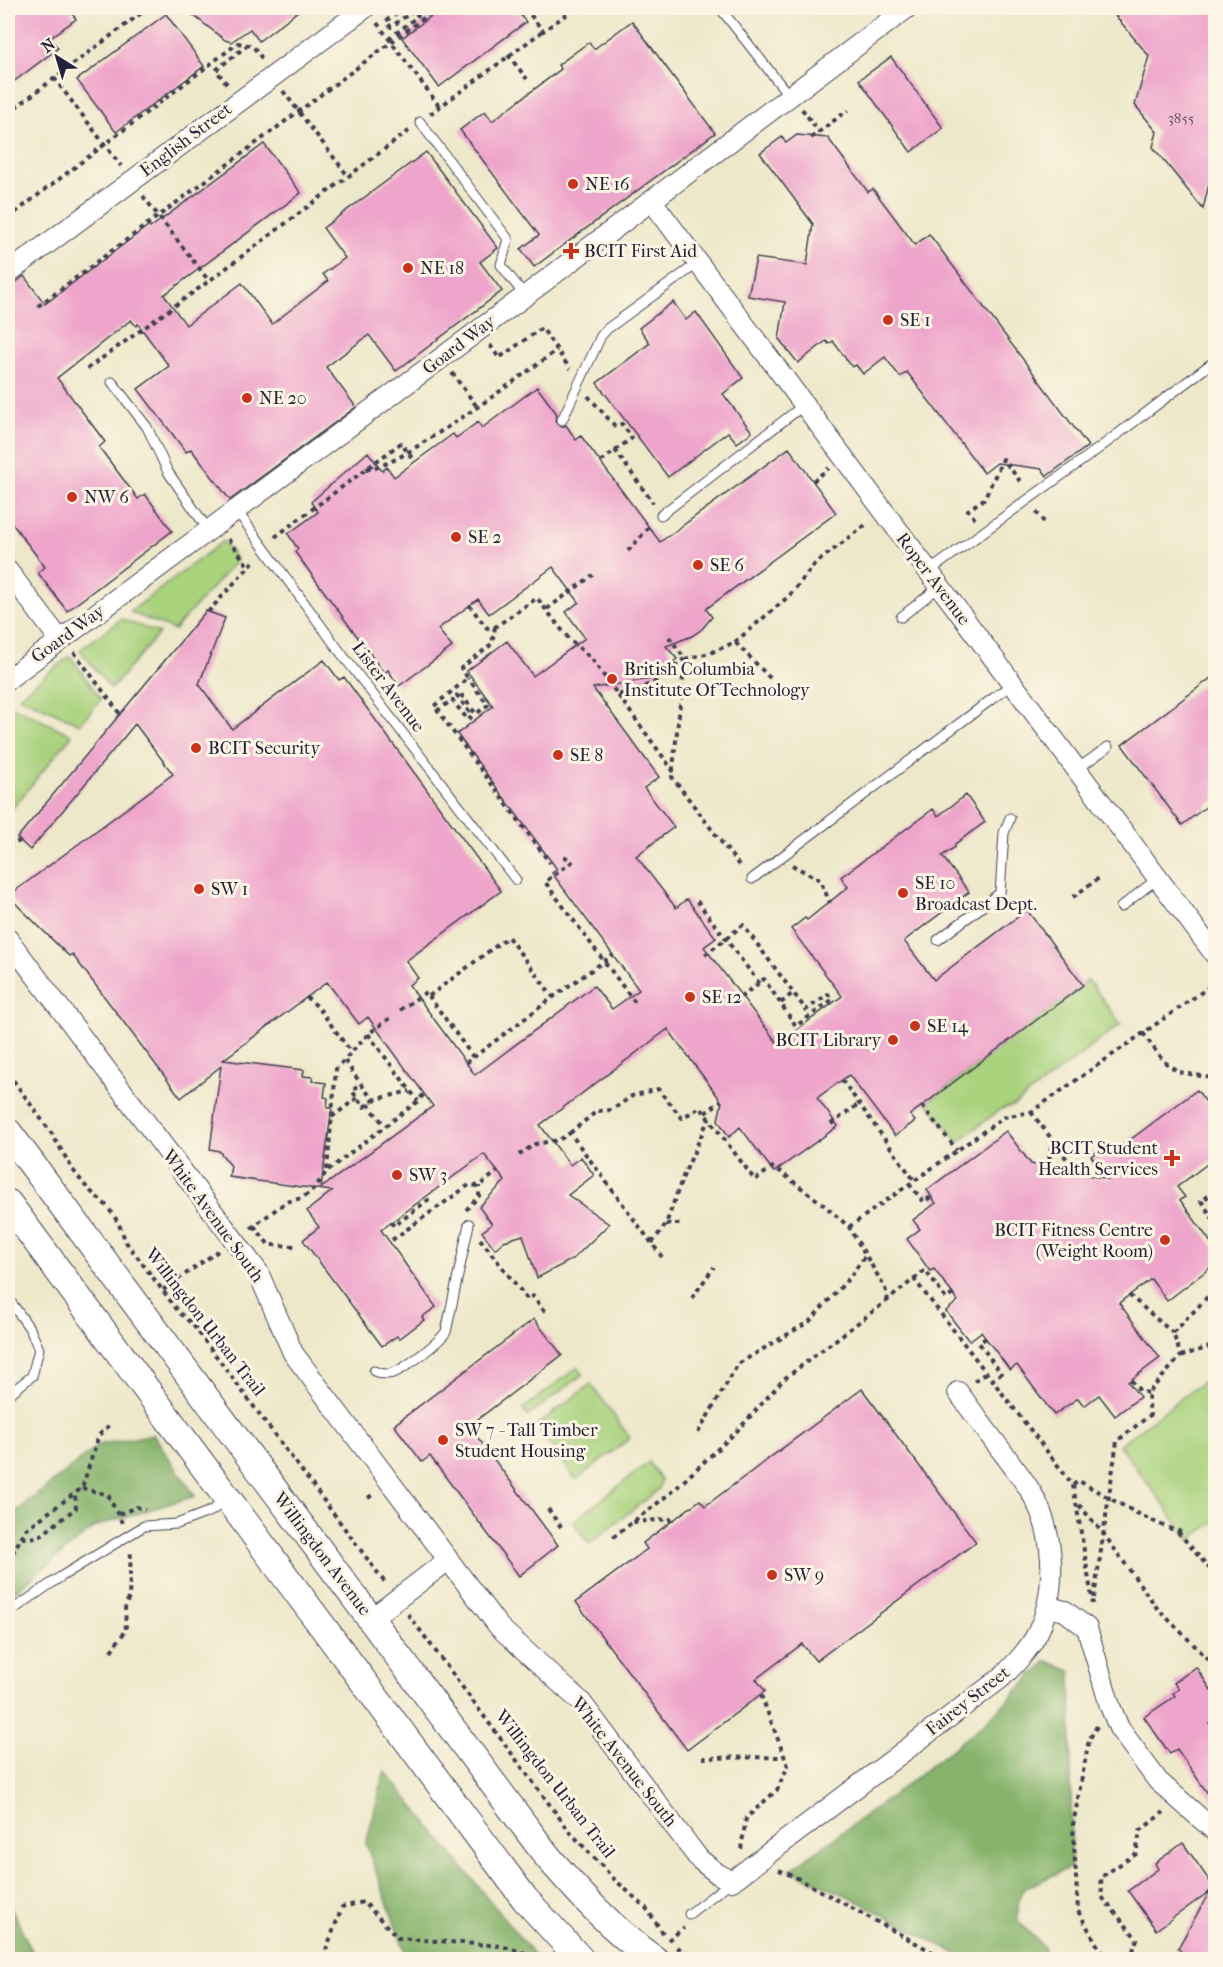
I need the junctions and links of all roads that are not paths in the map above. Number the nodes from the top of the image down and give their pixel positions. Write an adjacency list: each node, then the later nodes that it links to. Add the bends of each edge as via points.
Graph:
1 (364, 8): 8 (street, English Street)
2 (720, 8): 4 (lane)
3 (907, 8): 4 (street, Goard Way)
4 (790, 97): 6 (street, Goard Way)
5 (420, 122): 9 (lane, via 508,239 501,265)
6 (652, 201): 7 (street, Roper Avenue); 9 (street, Goard Way)
7 (698, 263): 12 (street, Roper Avenue); 13 (lane, via 607,329)
8 (8, 273)
9 (525, 296): 14 (street, Goard Way)
10 (1215, 360): 18 (lane, via 1032,497)
11 (112, 382): 16 (lane, via 147,427 168,472)
12 (804, 405): 15 (lane); 18 (street, Roper Avenue)
13 (562, 420)
14 (237, 511): 16 (street, Goard Way); 28 (lane, Lister Avenue, via 341,654)
15 (661, 515)
16 (213, 528): 20 (street, Goard Way)
17 (8, 571): 20 (street)
18 (934, 580): 19 (lane); 22 (street, Roper Avenue)
19 (901, 617)
20 (62, 639): 21 (street, Goard Way)
21 (8, 679)
22 (1012, 684): 24 (street, Roper Avenue); 27 (lane)
23 (1108, 747): 24 (lane)
24 (1076, 770): 26 (street, Roper Avenue)
25 (1010, 818): 31 (lane, via 1004,833 1000,893)
26 (1158, 878): 29 (lane); 32 (street, Roper Avenue)
27 (752, 879)
28 (516, 880)
29 (1121, 907)
30 (8, 939): 41 (street, White Avenue South, via 258,1272 293,1353)
31 (938, 940)
32 (1215, 956)
33 (8, 1132): 44 (main road, Willingdon Avenue)
34 (8, 1203): 40 (main road)
35 (469, 1224): 37 (lane, via 446,1332 400,1370 391,1374)
36 (8, 1299): 39 (lane, via 39,1349 32,1376)
37 (374, 1371)
38 (958, 1392): 42 (street, Fairey Street, via 1031,1491 1044,1518 1051,1566)
39 (8, 1395)
40 (228, 1500): 43 (lane, via 177,1524 144,1526); 48 (main road, via 525,1899)
41 (448, 1560): 44 (street); 46 (street, White Avenue South, via 499,1628 581,1702 699,1858)
42 (1048, 1606): 45 (street, via 1065,1611 1087,1628 1119,1728 1158,1781); 46 (street, Fairey Street, via 1032,1642 1001,1678)
43 (8, 1613)
44 (371, 1619): 49 (main road, Willingdon Avenue, via 547,1856 591,1906)
45 (1215, 1832)
46 (732, 1881): 47 (lane)
47 (689, 1914)
48 (581, 1959)
49 (655, 1959)

